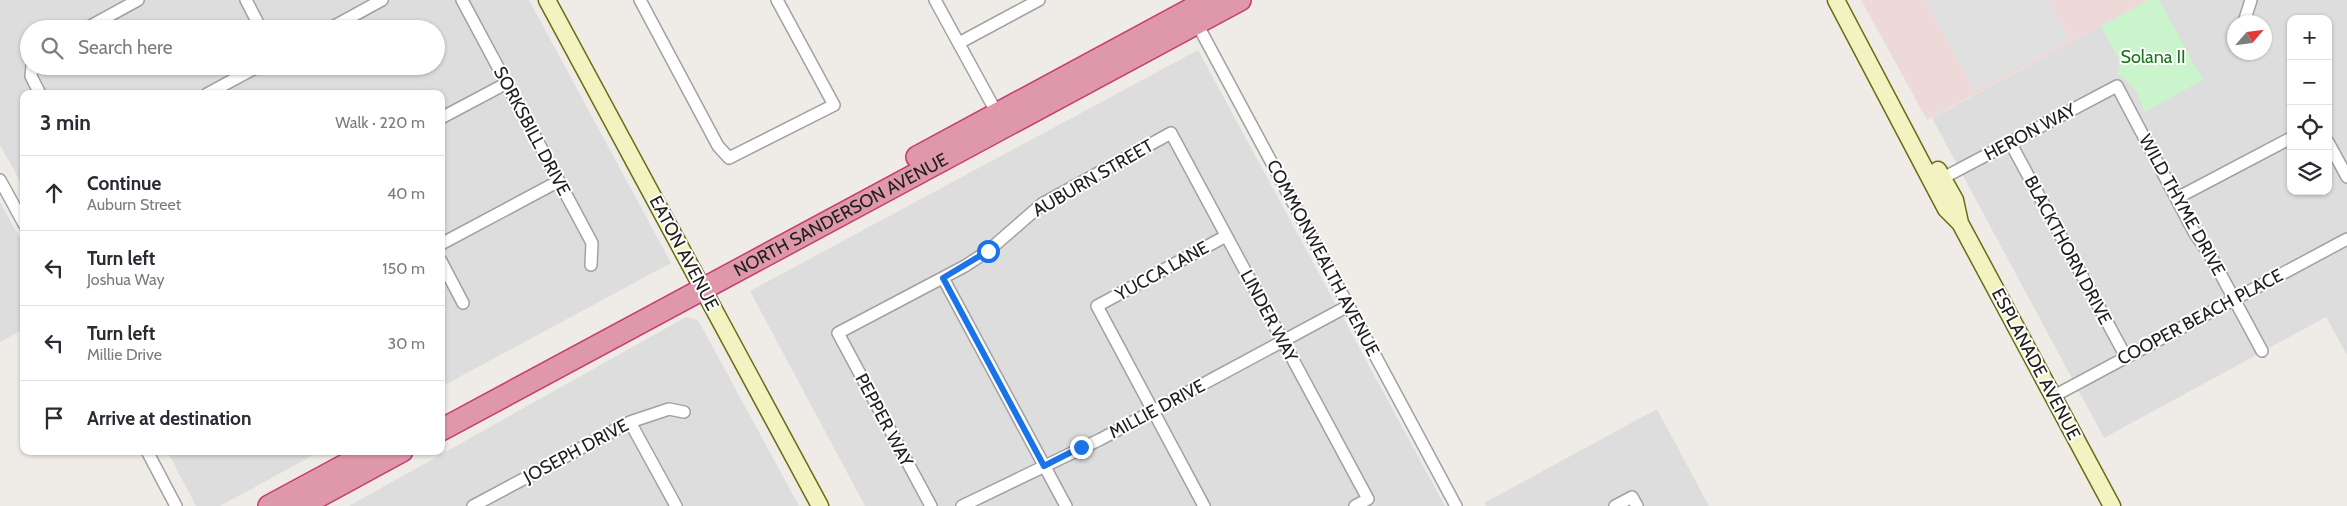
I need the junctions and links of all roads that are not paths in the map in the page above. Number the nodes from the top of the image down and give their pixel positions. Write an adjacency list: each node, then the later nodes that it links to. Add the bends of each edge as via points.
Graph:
1 (138, 0): 16 (street)
2 (246, 0): 17 (street)
3 (382, 0): 18 (street)
4 (466, 0): 22 (street, SORKSBILL DRIVE)
5 (548, 0): 45 (main road, EATON AVENUE)
6 (640, 0): 7 (street, via 718,146 729,158 834,105)
7 (777, 0)
8 (935, 0): 19 (street)
9 (1039, 0): 19 (street)
10 (1240, 0): 14 (highway, NORTH SANDERSON AVENUE)
11 (1836, 0): 38 (main road, ESPLANADE AVENUE, via 1946,209)
12 (1848, 0): 33 (main road, ESPLANADE AVENUE)
13 (2251, 0): 15 (street)
14 (1198, 11): 27 (highway, NORTH SANDERSON AVENUE); 48 (street, COMMONWEALTH AVENUE)
15 (2246, 15)
16 (101, 20)
17 (256, 20)
18 (345, 20)
19 (959, 43): 27 (street)
20 (31, 75): 24 (street)
21 (242, 75): 25 (street)
22 (506, 83): 26 (street); 35 (street, SORKSBILL DRIVE)
23 (2117, 86): 30 (street, HERON WAY); 36 (street, WILD THYME DRIVE)
24 (38, 90)
25 (214, 90)
26 (445, 116)
27 (1001, 120): 45 (highway, NORTH SANDERSON AVENUE)
28 (1171, 134): 39 (street, LINDER WAY); 44 (street, AUBURN STREET, via 1048,201 988,251)
29 (2287, 140): 36 (street)
30 (2010, 142): 33 (street, HERON WAY); 52 (street, BLACKTHORN DRIVE)
31 (2332, 149): 32 (street)
32 (2347, 177)
33 (1943, 178): 38 (main road, ESPLANADE AVENUE, via 1955,200)
34 (0, 180): 37 (street)
35 (559, 181): 41 (street); 42 (street, SORKSBILL DRIVE, via 592,243)
36 (2177, 198): 46 (street, WILD THYME DRIVE)
37 (20, 217)
38 (1960, 223): 53 (main road, ESPLANADE AVENUE)
39 (1226, 236): 50 (street, LINDER WAY); 55 (street, YUCCA LANE, via 1097,306)
40 (2347, 239): 46 (street, COOPER BEACH PLACE)
41 (445, 242)
42 (591, 265)
43 (445, 268): 47 (street)
44 (943, 278): 49 (street, AUBURN STREET); 62 (street)
45 (700, 282): 54 (highway, NORTH SANDERSON AVENUE); 58 (highway, NORTH SANDERSON AVENUE); 69 (main road, EATON AVENUE)
46 (2234, 299): 51 (street, WILD THYME DRIVE); 52 (street, COOPER BEACH PLACE)
47 (464, 303)
48 (1348, 306): 50 (street, MILLIE DRIVE); 75 (street, COMMONWEALTH AVENUE)
49 (838, 333): 70 (street, PEPPER WAY)
50 (1283, 342): 55 (street, MILLIE DRIVE); 74 (street, LINDER WAY, via 1368,499)
51 (2262, 350)
52 (2126, 357): 53 (street, COOPER BEACH PLACE)
53 (2054, 396): 77 (main road, ESPLANADE AVENUE)
54 (445, 411)
55 (1153, 411): 62 (street, MILLIE DRIVE); 73 (street)
56 (684, 412): 57 (street, JOSEPH DRIVE, via 669,409)
57 (630, 422): 67 (street, JOSEPH DRIVE); 68 (street)
58 (445, 428)
59 (148, 455): 64 (street)
60 (363, 455): 65 (highway)
61 (395, 455): 66 (highway)
62 (1044, 466): 71 (street, MILLIE DRIVE); 72 (street)
63 (1635, 501): 76 (street)
64 (176, 506)
65 (269, 506)
66 (301, 506)
67 (473, 506)
68 (676, 506)
69 (820, 506)
70 (931, 506)
71 (962, 506)
72 (1066, 506)
73 (1204, 506)
74 (1355, 506)
75 (1456, 506)
76 (1615, 506)
77 (2112, 506)

